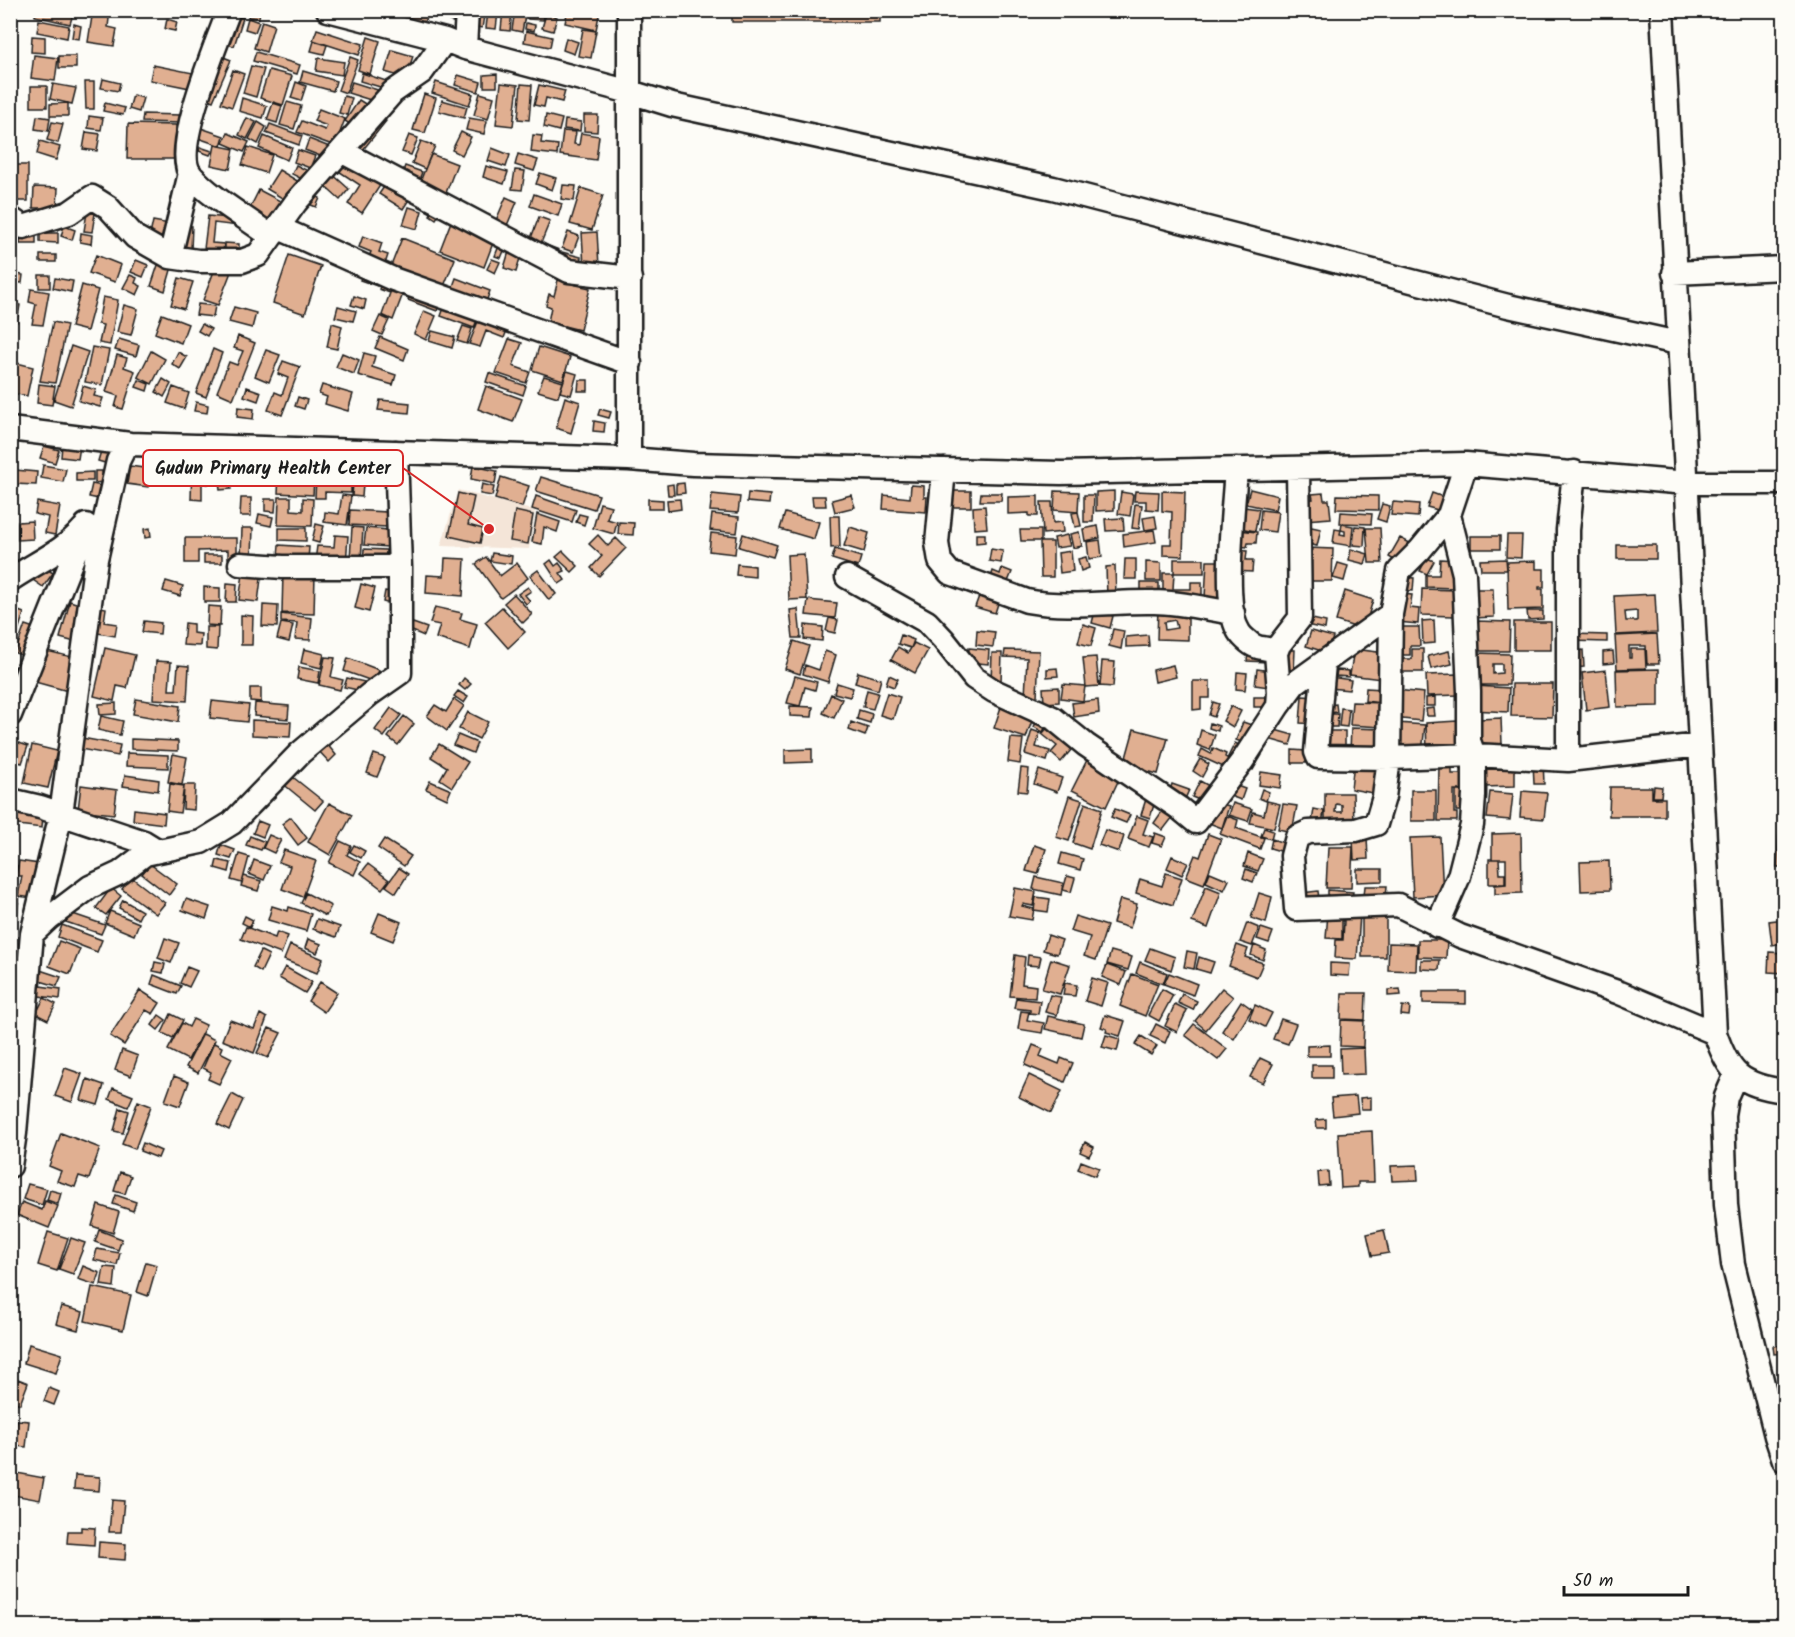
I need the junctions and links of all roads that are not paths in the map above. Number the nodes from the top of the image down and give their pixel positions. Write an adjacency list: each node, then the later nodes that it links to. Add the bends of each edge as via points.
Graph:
1 (229, 10): 9 (street, via 195,104 185,161)
2 (328, 10): 6 (street)
3 (467, 10): 6 (street)
4 (629, 10): 7 (street)
5 (1662, 10): 14 (street)
6 (455, 44): 7 (street); 8 (street, via 393,92)
7 (630, 92): 15 (street); 16 (street, via 672,105 1053,188 1508,306)
8 (341, 151): 11 (street); 15 (street, via 569,271)
9 (190, 173): 11 (street, via 265,232); 12 (street)
10 (10, 218): 12 (street, via 23,227 69,213 92,197 108,207 135,237)
11 (276, 231): 12 (street, via 258,255 242,261); 17 (street, via 393,279)
12 (170, 257)
13 (1785, 268): 14 (street)
14 (1674, 273): 16 (street)
15 (630, 278): 17 (street)
16 (1678, 343): 27 (street)
17 (630, 363): 21 (street)
18 (10, 429): 19 (street)
19 (130, 444): 20 (street); 30 (street, via 118,461)
20 (396, 452): 21 (street); 32 (street)
21 (629, 459): 25 (street)
22 (1466, 464): 23 (street); 26 (street); 29 (street)
23 (1298, 468): 24 (street); 37 (street, via 1300,618)
24 (1236, 469): 25 (street, via 1060,473); 35 (street, via 1229,582)
25 (944, 470): 35 (street, via 937,543 939,561 950,573 1039,603 1154,602)
26 (1574, 472): 27 (street); 44 (street, via 1568,530)
27 (1687, 483): 28 (street); 41 (street)
28 (1785, 483)
29 (1449, 515): 36 (street, via 1399,571); 42 (street, via 1464,574 1469,741)
30 (96, 522): 34 (street, via 71,543); 40 (street); 46 (street, via 96,559)
31 (240, 564): 32 (street)
32 (400, 567): 47 (street, via 400,673 300,753 232,823 201,842)
33 (847, 577): 39 (street, via 927,622 974,678 1053,718 1196,822)
34 (10, 580)
35 (1233, 613): 37 (street, via 1238,631 1255,646)
36 (1391, 614): 38 (street); 43 (street)
37 (1276, 652): 39 (street)
38 (1324, 664): 39 (street, via 1295,683); 43 (street, via 1318,757)
39 (1278, 706)
40 (10, 715)
41 (1700, 745): 44 (street); 50 (street)
42 (1474, 755): 43 (street); 44 (street); 48 (street, via 1472,825 1459,876)
43 (1389, 758): 48 (street, via 1376,824 1356,830 1308,832 1297,837 1292,856 1296,909 1398,905)
44 (1568, 760)
45 (10, 800): 46 (street)
46 (61, 814): 47 (street); 49 (street)
47 (157, 850): 49 (street, via 90,887)
48 (1437, 926): 50 (street, via 1620,993)
49 (32, 934): 53 (street)
50 (1715, 1033): 51 (street, via 1722,1055)
51 (1736, 1074): 52 (street, via 1759,1088); 54 (street, via 1723,1114 1726,1205 1733,1264)
52 (1785, 1092)
53 (10, 1166)
54 (1780, 1433): 55 (street)
55 (1785, 1460)

